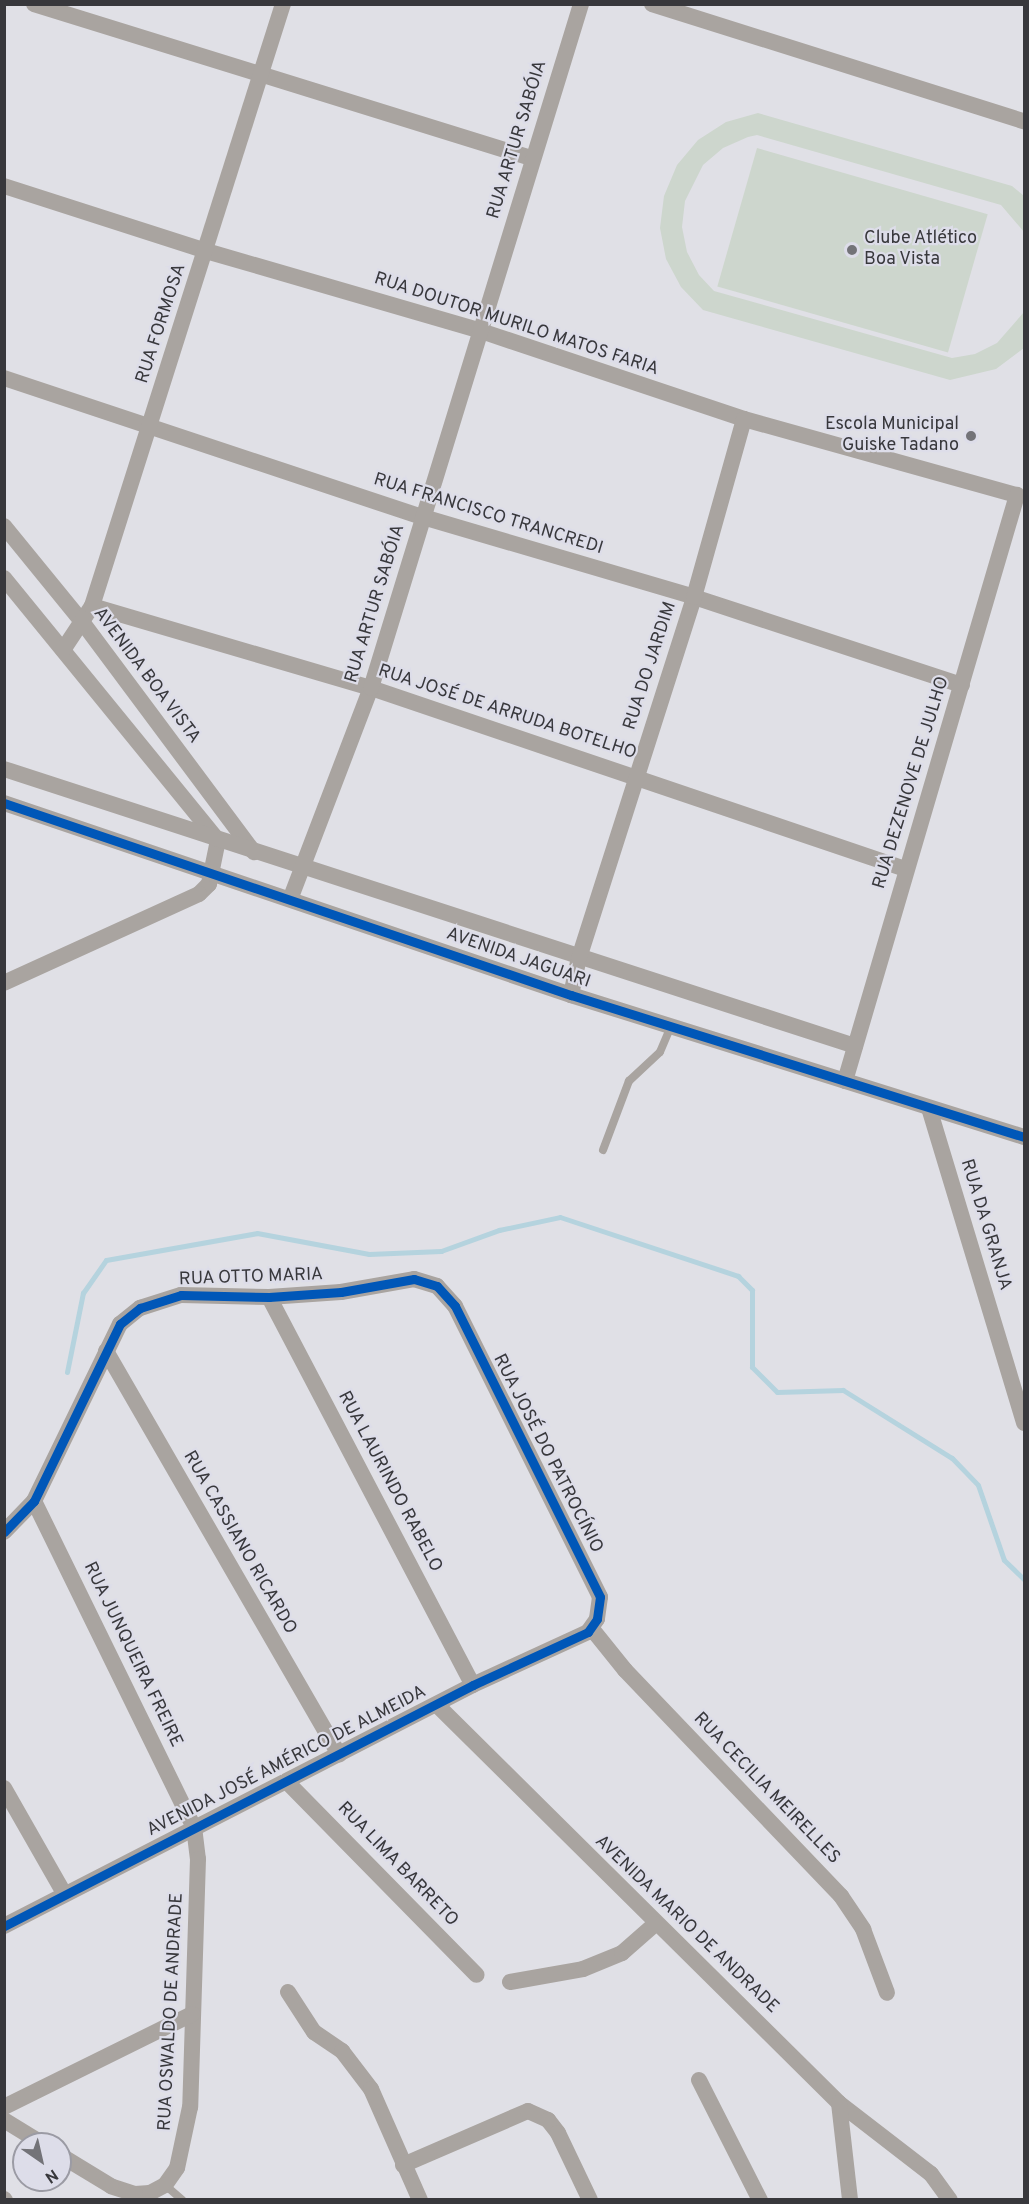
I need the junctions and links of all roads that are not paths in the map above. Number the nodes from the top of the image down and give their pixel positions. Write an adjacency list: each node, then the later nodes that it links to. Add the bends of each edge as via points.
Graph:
1 (34, 4): 5 (street)
2 (283, 4): 5 (street, RUA FORMOSA)
3 (581, 4): 7 (street, RUA ARTUR SABÓIA)
4 (652, 4): 6 (street)
5 (261, 76): 7 (street); 9 (street, RUA FORMOSA)
6 (1024, 121)
7 (531, 158): 10 (street, RUA ARTUR SABÓIA)
8 (4, 186): 9 (street, RUA DOUTOR MURILO MATOS FARIA)
9 (206, 251): 10 (street, RUA DOUTOR MURILO MATOS FARIA); 13 (street, RUA FORMOSA)
10 (482, 332): 12 (street, RUA DOUTOR MURILO MATOS FARIA); 15 (street, RUA ARTUR SABÓIA)
11 (4, 378): 13 (street, RUA FRANCISCO TRANCREDI)
12 (744, 419): 14 (street, RUA DOUTOR MURILO MATOS FARIA); 18 (street, RUA DO JARDIM)
13 (149, 428): 15 (street, RUA FRANCISCO TRANCREDI); 19 (street, RUA FORMOSA)
14 (1021, 494): 22 (street, RUA DEZENOVE DE JULHO)
15 (423, 517): 18 (street, RUA FRANCISCO TRANCREDI); 23 (street, RUA ARTUR SABÓIA)
16 (4, 526): 20 (street, AVENIDA BOA VISTA)
17 (4, 578): 21 (street)
18 (694, 597): 22 (street, RUA FRANCISCO TRANCREDI); 25 (street, RUA DO JARDIM)
19 (92, 606): 20 (street, RUA FORMOSA); 23 (street, RUA JOSÉ DE ARRUDA BOTELHO)
20 (83, 623): 21 (street, RUA FORMOSA); 28 (street, AVENIDA BOA VISTA)
21 (63, 650): 27 (street)
22 (962, 685): 29 (street, RUA DEZENOVE DE JULHO)
23 (371, 688): 25 (street, RUA JOSÉ DE ARRUDA BOTELHO); 30 (street, RUA ARTUR SABÓIA)
24 (4, 769): 27 (street, AVENIDA JAGUARI)
25 (637, 777): 29 (street, RUA JOSÉ DE ARRUDA BOTELHO); 33 (street, RUA DO JARDIM)
26 (4, 803): 31 (street, AVENIDA JAGUARI)
27 (218, 840): 28 (street, AVENIDA JAGUARI); 31 (street)
28 (254, 852): 30 (street, AVENIDA JAGUARI)
29 (905, 868): 37 (street, RUA DEZENOVE DE JULHO)
30 (305, 869): 32 (street, RUA ARTUR SABÓIA); 33 (street, AVENIDA JAGUARI)
31 (212, 872): 32 (street, AVENIDA JAGUARI); 34 (street, via 208,884 192,898)
32 (291, 897): 35 (street, AVENIDA JAGUARI)
33 (579, 958): 35 (street, RUA DO JARDIM); 37 (street, AVENIDA JAGUARI)
34 (4, 982)
35 (571, 995): 36 (street, AVENIDA JAGUARI)
36 (671, 1026): 38 (street, AVENIDA JAGUARI); 41 (lane, via 660,1052 629,1081)
37 (855, 1046): 38 (street, RUA DEZENOVE DE JULHO)
38 (845, 1082): 39 (street, AVENIDA JAGUARI)
39 (929, 1108): 40 (street, AVENIDA JAGUARI); 45 (street, RUA DA GRANJA)
40 (1024, 1137)
41 (603, 1150)
42 (445, 1293): 43 (street, RUA OTTO MARIA, via 426,1281 414,1279 350,1291); 48 (street, RUA JOSÉ DO PATROCÍNIO, via 596,1587 599,1610)
43 (269, 1297): 44 (street, RUA OTTO MARIA, via 180,1295 156,1301 120,1324); 49 (street, RUA LAURINDO RABELO)
44 (106, 1351): 46 (street, RUA OTTO MARIA); 51 (street, RUA CASSIANO RICARDO)
45 (1024, 1423)
46 (34, 1501): 47 (street, RUA OTTO MARIA); 54 (street, RUA JUNQUEIRA FREIRE)
47 (4, 1532)
48 (590, 1630): 49 (street, AVENIDA JOSÉ AMÉRICO DE ALMEIDA); 61 (street, RUA CECILIA MEIRELLES, via 841,1896 863,1929)
49 (473, 1685): 50 (street, AVENIDA JOSÉ AMÉRICO DE ALMEIDA)
50 (437, 1705): 51 (street, AVENIDA JOSÉ AMÉRICO DE ALMEIDA); 56 (street, AVENIDA MARIO DE ANDRADE)
51 (339, 1755): 52 (street, AVENIDA JOSÉ AMÉRICO DE ALMEIDA)
52 (288, 1783): 54 (street, AVENIDA JOSÉ AMÉRICO DE ALMEIDA); 58 (street, RUA LIMA BARRETO)
53 (4, 1788): 55 (street)
54 (194, 1827): 55 (street, AVENIDA JOSÉ AMÉRICO DE ALMEIDA); 62 (street, RUA OSWALDO DE ANDRADE, via 198,1859)
55 (64, 1893): 57 (street, AVENIDA JOSÉ AMÉRICO DE ALMEIDA)
56 (655, 1924): 59 (street, via 622,1953 583,1969); 64 (street, AVENIDA MARIO DE ANDRADE)
57 (4, 1926)
58 (477, 1976)
59 (510, 1982)
60 (288, 1992): 69 (street, via 314,2032 342,2051 371,2088)
61 (887, 1993)
62 (192, 2014): 65 (street); 70 (street, RUA OSWALDO DE ANDRADE, via 188,2133 177,2168)
63 (699, 2080): 74 (street)
64 (839, 2103): 75 (street); 76 (street, AVENIDA MARIO DE ANDRADE, via 931,2174)
65 (4, 2107)
66 (4, 2120): 67 (street)
67 (24, 2132)
68 (72, 2162): 70 (street, via 111,2186 135,2194 150,2193)
69 (403, 2165): 72 (street); 73 (street, via 528,2111 548,2120 558,2133)
70 (165, 2185): 71 (lane)
71 (182, 2199)
72 (420, 2199)
73 (590, 2199)
74 (760, 2199)
75 (850, 2199)
76 (950, 2199)

